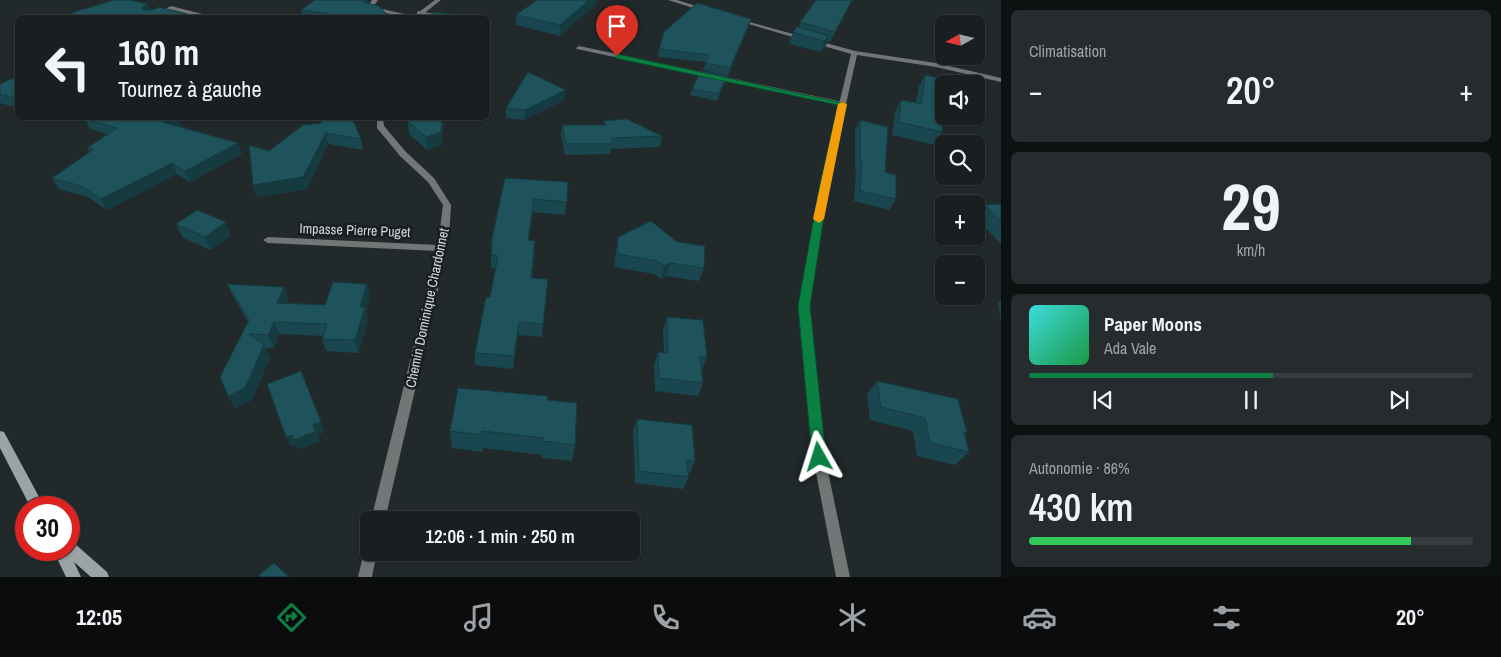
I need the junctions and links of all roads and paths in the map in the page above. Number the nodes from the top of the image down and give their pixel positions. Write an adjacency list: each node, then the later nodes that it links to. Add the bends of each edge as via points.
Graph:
1 (375, 0): 7 (street, via 369,8)
2 (438, 0): 8 (street)
3 (671, 0): 4 (street)
4 (716, 13)
5 (156, 15): 6 (street, via 170,8)
6 (199, 15)
7 (410, 15)
8 (417, 15)
9 (734, 18): 11 (street)
10 (579, 48): 13 (street)
11 (854, 53): 12 (street, via 936,65); 13 (street)
12 (1001, 80)
13 (843, 104): 26 (street, via 824,184 804,306 819,457)
14 (380, 120): 16 (street, Chemin Dominique Chardonnet, via 380,126 403,154 431,180 447,205)
15 (268, 240): 16 (street, Impasse Pierre Puget)
16 (442, 248): 19 (street, Chemin Dominique Chardonnet)
17 (0, 436): 18 (street)
18 (32, 496)
19 (380, 511)
20 (80, 558): 24 (street)
21 (66, 561): 23 (street)
22 (368, 561): 25 (street)
23 (74, 577)
24 (102, 577)
25 (364, 577)
26 (843, 577)

